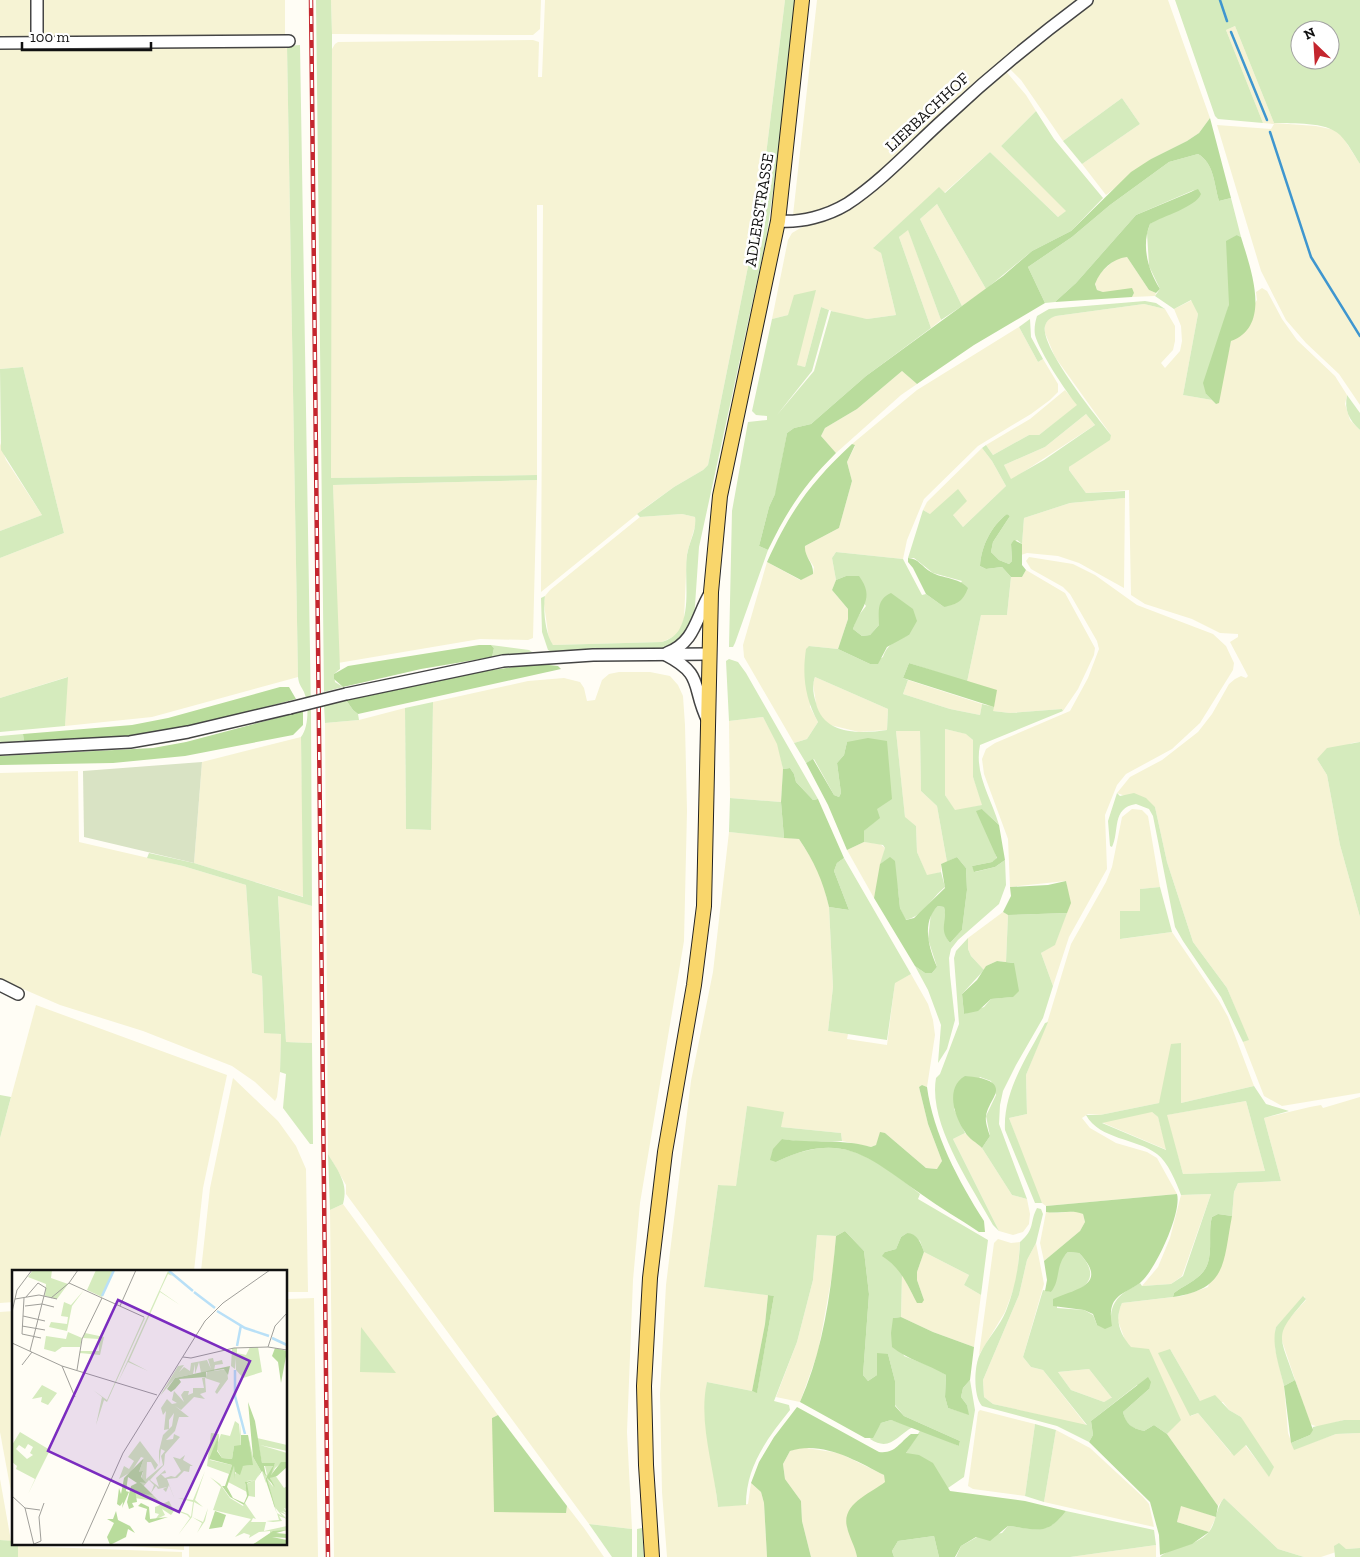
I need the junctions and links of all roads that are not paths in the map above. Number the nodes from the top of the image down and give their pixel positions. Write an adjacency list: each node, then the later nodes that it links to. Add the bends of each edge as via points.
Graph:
1 (37, 0): 5 (street)
2 (802, 0): 7 (main road, ADLERSTRASSE)
3 (1087, 0): 7 (street, LIERBACHHOF, via 990,76 887,171 847,203 836,210 799,221)
4 (289, 41): 5 (street)
5 (37, 42): 6 (street)
6 (0, 43)
7 (778, 221): 8 (main road, ADLERSTRASSE, via 720,496)
8 (711, 592): 9 (street, via 688,641 677,650); 10 (main road, ADLERSTRASSE)
9 (664, 654): 10 (street); 11 (street, via 691,672 697,684 700,707); 12 (street, bridge, via 503,661 188,732 130,742)
10 (710, 654): 11 (main road, ADLERSTRASSE)
11 (708, 722): 15 (main road, ADLERSTRASSE, via 704,906 665,1152 650,1278 644,1386)
12 (0, 749)
13 (0, 985): 14 (street)
14 (18, 994)
15 (652, 1557)

